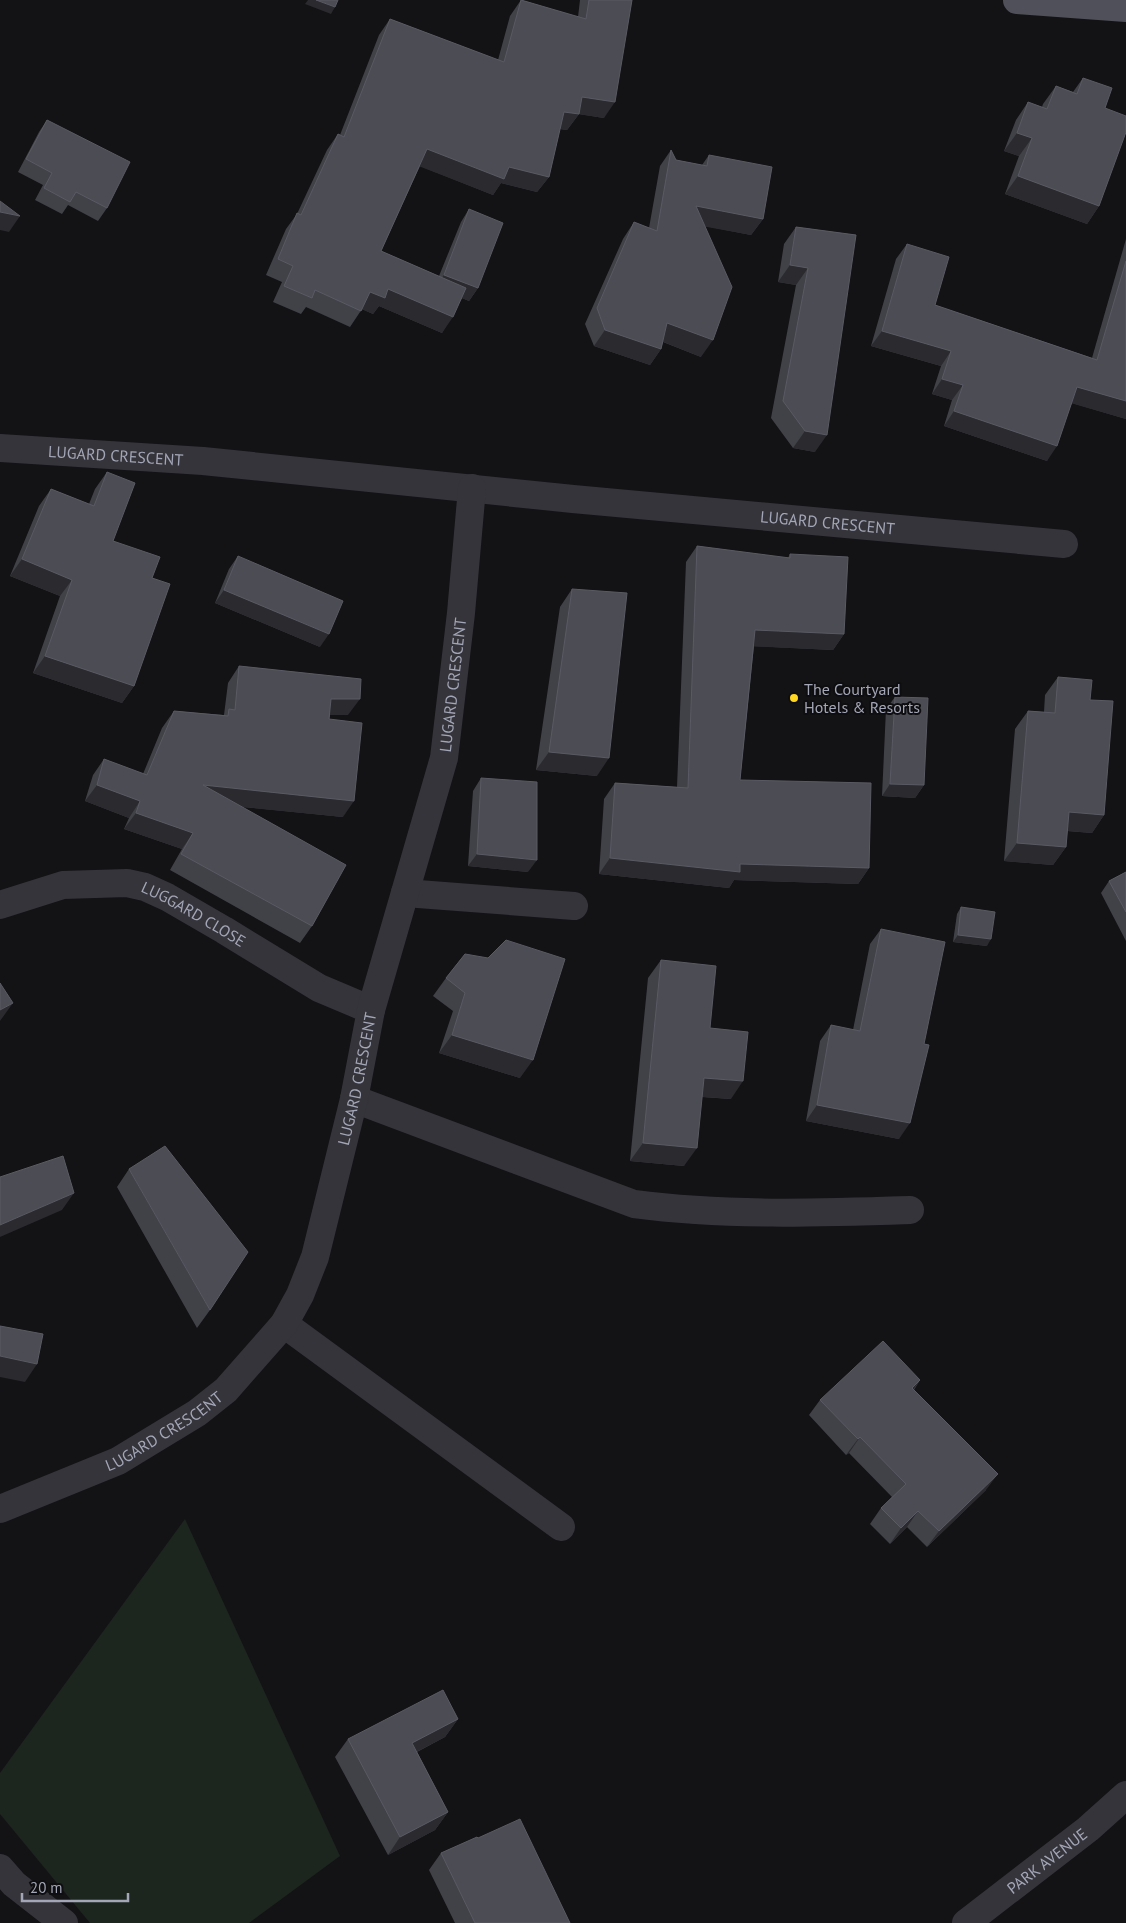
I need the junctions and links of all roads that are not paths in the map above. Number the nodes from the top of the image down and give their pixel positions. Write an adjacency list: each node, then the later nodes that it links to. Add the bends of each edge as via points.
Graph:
1 (1017, 0): 2 (main road)
2 (1126, 8)
3 (0, 448): 4 (street, LUGARD CRESCENT, via 203,461)
4 (472, 488): 5 (street, LUGARD CRESCENT); 6 (street, LUGARD CRESCENT, via 444,758)
5 (1064, 544)
6 (405, 893): 8 (street); 9 (street, LUGARD CRESCENT)
7 (0, 905): 9 (street, LUGGARD CLOSE, via 63,886 127,883 145,887 216,925 319,988)
8 (574, 906)
9 (371, 1010): 10 (street, LUGARD CRESCENT)
10 (354, 1098): 11 (street, via 634,1204 677,1210); 12 (street, LUGARD CRESCENT, via 315,1257)
11 (910, 1210)
12 (284, 1324): 13 (street, LUGARD CRESCENT, via 226,1390 197,1413 118,1461); 14 (street)
13 (0, 1509)
14 (561, 1527)
15 (1126, 1794): 18 (street, PARK AVENUE, via 1088,1829)
16 (0, 1868): 17 (street, via 14,1884)
17 (64, 1923)
18 (966, 1923)

